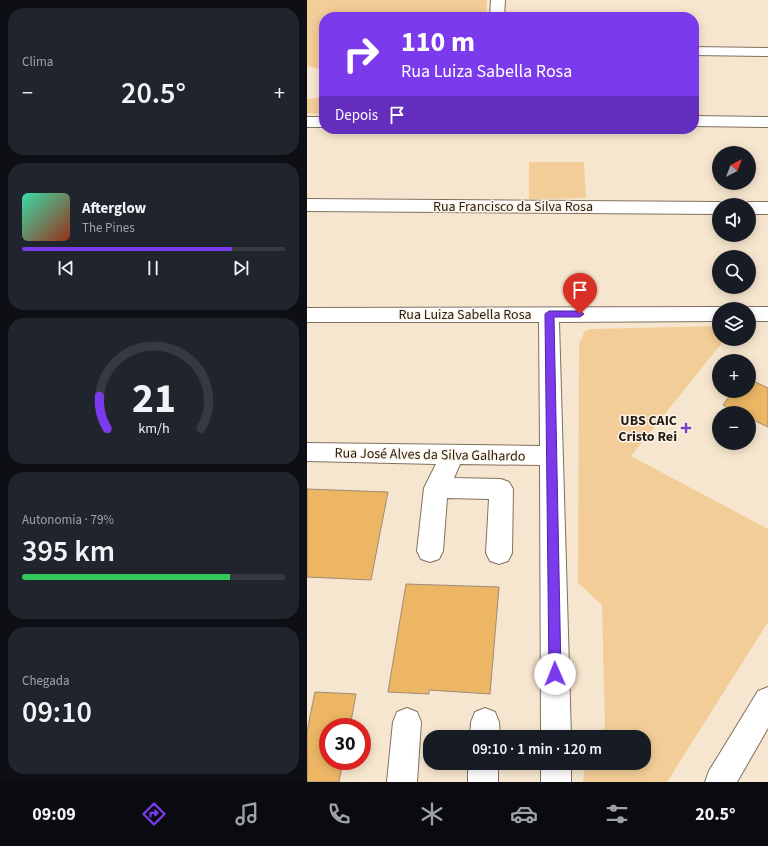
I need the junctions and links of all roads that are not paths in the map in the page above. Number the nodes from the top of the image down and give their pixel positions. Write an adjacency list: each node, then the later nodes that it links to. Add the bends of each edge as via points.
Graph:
1 (498, 0): 2 (street)
2 (497, 12)
3 (699, 52): 4 (street)
4 (768, 52)
5 (699, 121): 8 (street)
6 (307, 122): 7 (street)
7 (319, 122)
8 (768, 122)
9 (307, 204): 10 (street, Rua Francisco da Silva Rosa)
10 (712, 208)
11 (756, 208): 12 (street)
12 (768, 208)
13 (549, 314): 14 (street, Rua Luiza Sabella Rosa); 17 (street, Rua Luiza Sabella Rosa); 20 (street)
14 (712, 314)
15 (756, 314): 16 (street)
16 (768, 314)
17 (307, 315)
18 (307, 452): 19 (street, Rua José Alves da Silva Galhardo)
19 (450, 454): 20 (street, Rua José Alves da Silva Galhardo); 21 (street, via 447,468)
20 (552, 456): 26 (street)
21 (436, 488): 22 (street); 23 (street, via 501,489)
22 (430, 551)
23 (499, 553)
24 (768, 701): 32 (street)
25 (407, 722): 29 (street)
26 (556, 730)
27 (483, 770): 30 (street)
28 (556, 770): 31 (street)
29 (402, 782)
30 (483, 782)
31 (556, 782)
32 (720, 782)

